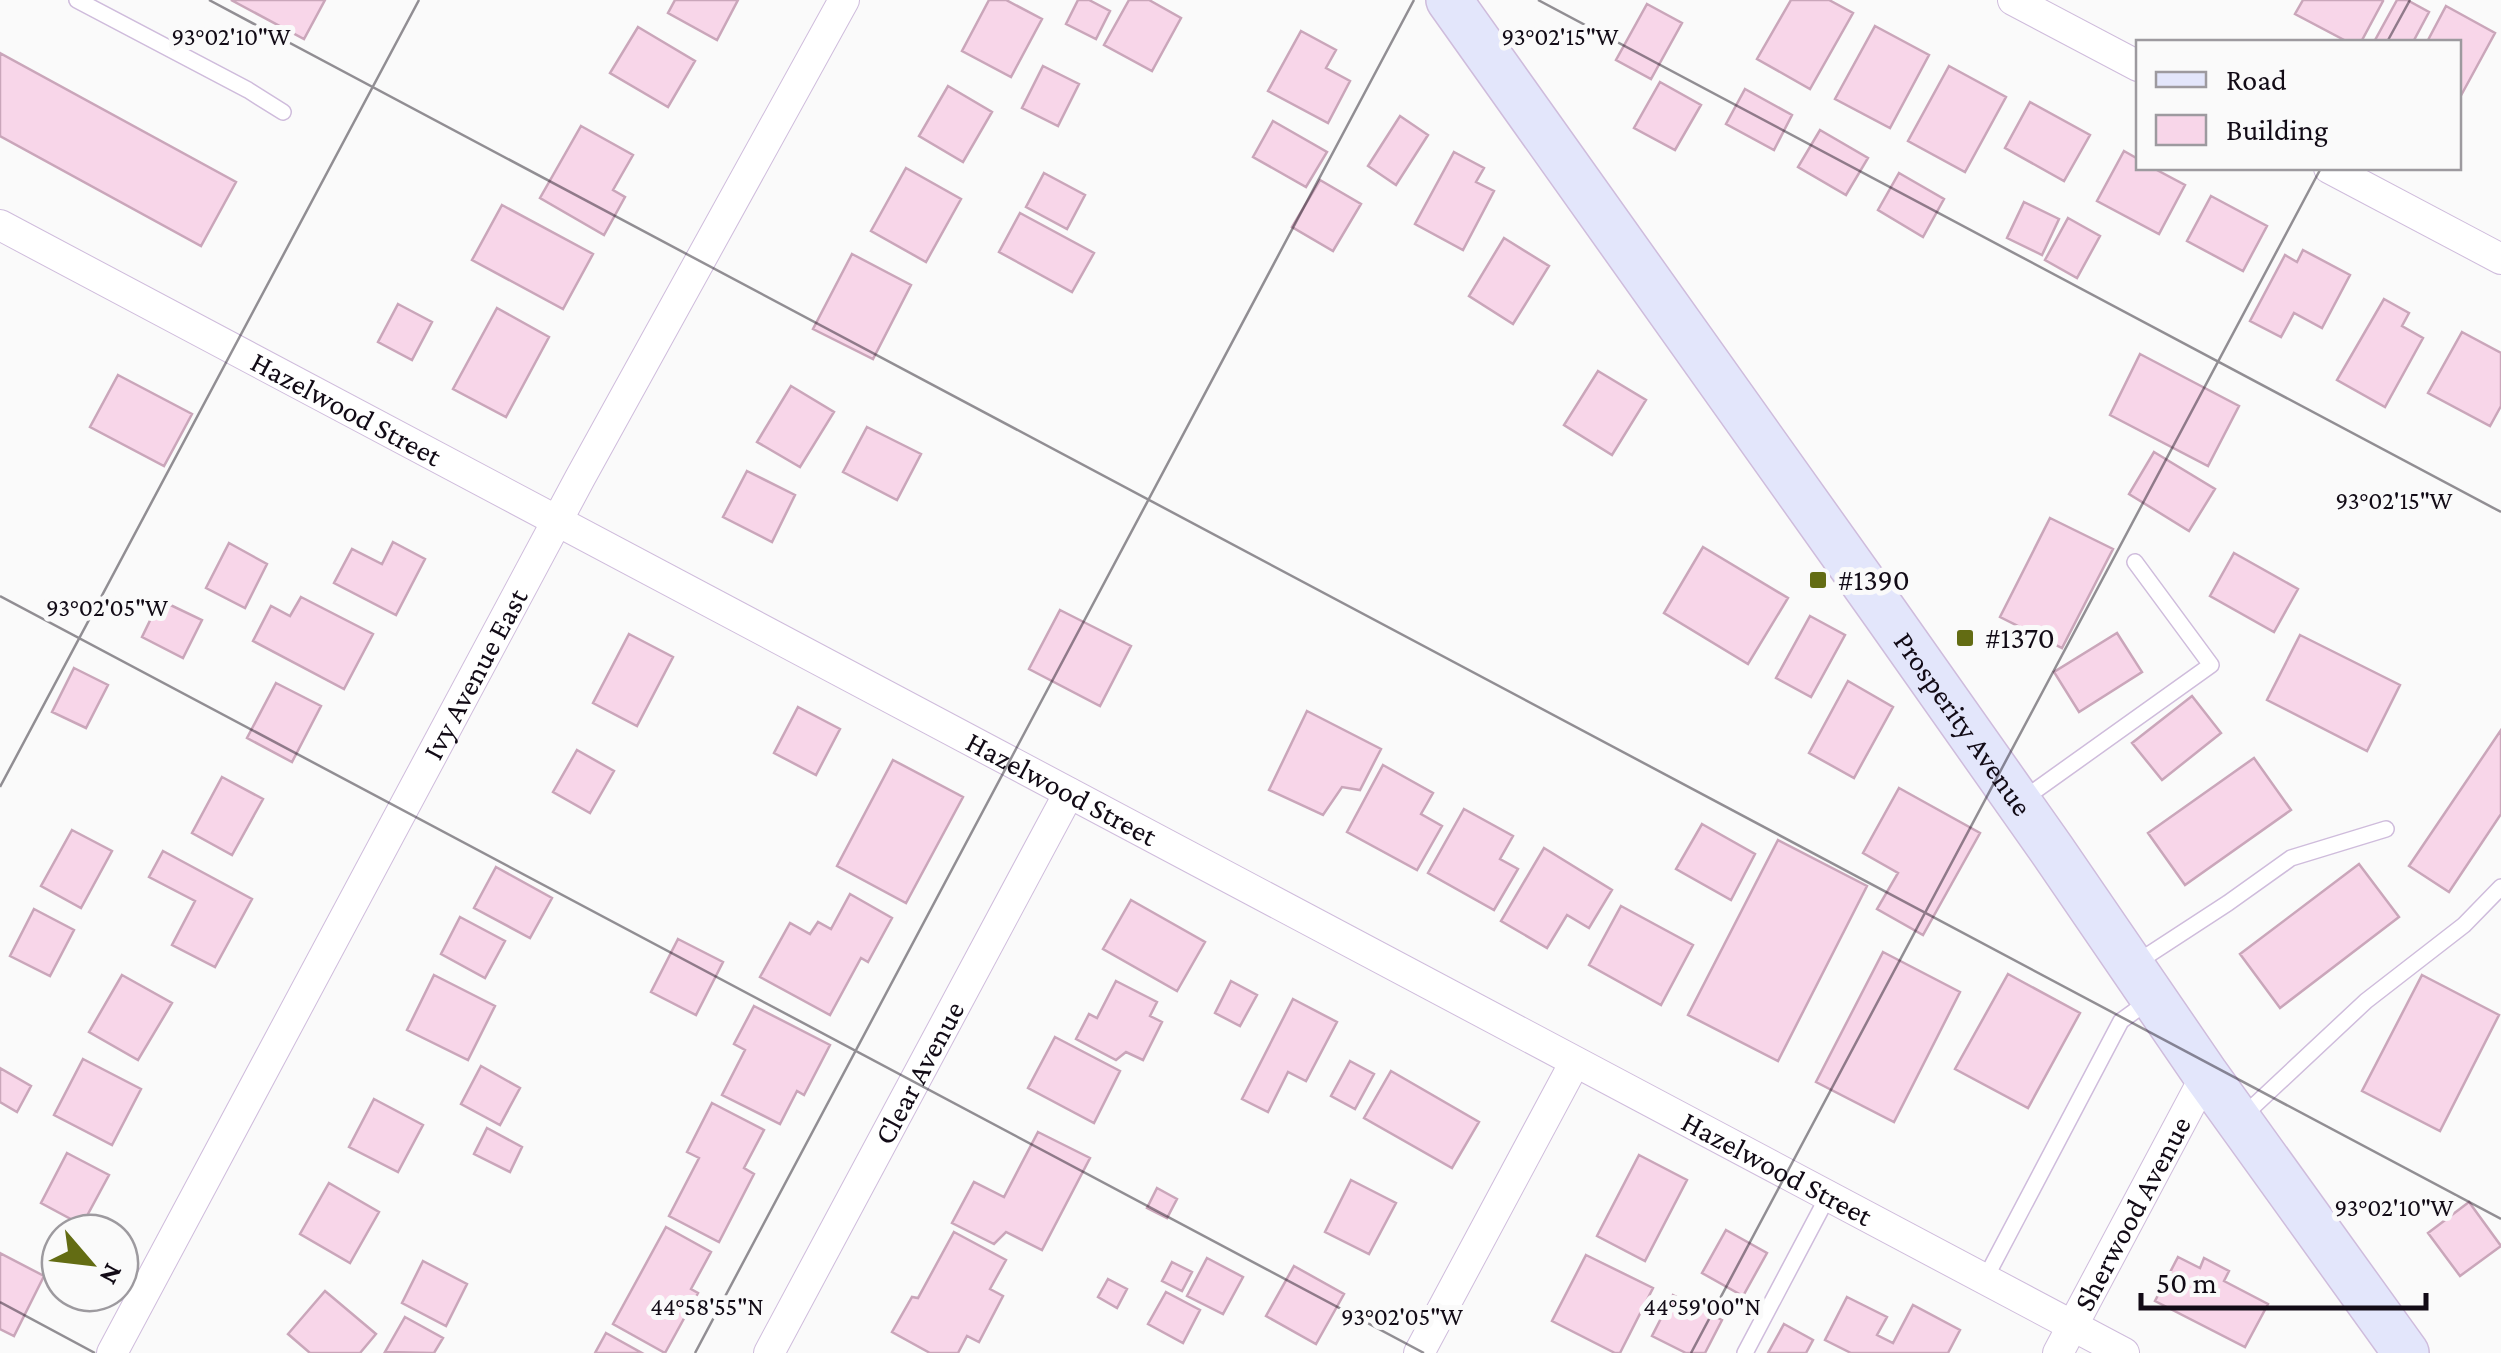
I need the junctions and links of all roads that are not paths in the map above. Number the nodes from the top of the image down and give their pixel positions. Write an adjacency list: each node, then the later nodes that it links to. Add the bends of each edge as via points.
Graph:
1 (77, 0): 6 (lane)
2 (844, 0): 10 (street, Ivy Avenue East)
3 (1449, 0): 13 (street, Prosperity Avenue)
4 (2013, 0): 5 (street)
5 (2136, 65)
6 (283, 112)
7 (2333, 170): 9 (street)
8 (0, 225): 10 (street, Hazelwood Street)
9 (2501, 259)
10 (558, 521): 12 (street, Hazelwood Street); 23 (street, Ivy Avenue East)
11 (2135, 562): 13 (lane, via 2211,665)
12 (1069, 793): 17 (street, Hazelwood Street); 24 (street, Clear Avenue)
13 (2019, 803): 16 (street, Prosperity Avenue)
14 (2386, 830): 16 (lane, via 2290,858 2228,903)
15 (2501, 888): 19 (lane)
16 (2142, 982): 18 (street, Prosperity Avenue); 21 (lane)
17 (1576, 1062): 20 (street, Hazelwood Street); 25 (street)
18 (2206, 1076): 19 (street, Prosperity Avenue); 22 (street, Sherwood Avenue)
19 (2238, 1121): 29 (street, Prosperity Avenue)
20 (1828, 1196): 21 (street, Hazelwood Street); 26 (lane)
21 (1985, 1279): 22 (street, Hazelwood Street)
22 (2072, 1326): 27 (street, Sherwood Avenue); 28 (street, Hazelwood Street)
23 (112, 1353)
24 (768, 1353)
25 (1419, 1353)
26 (1745, 1353)
27 (2058, 1353)
28 (2124, 1353)
29 (2406, 1353)

